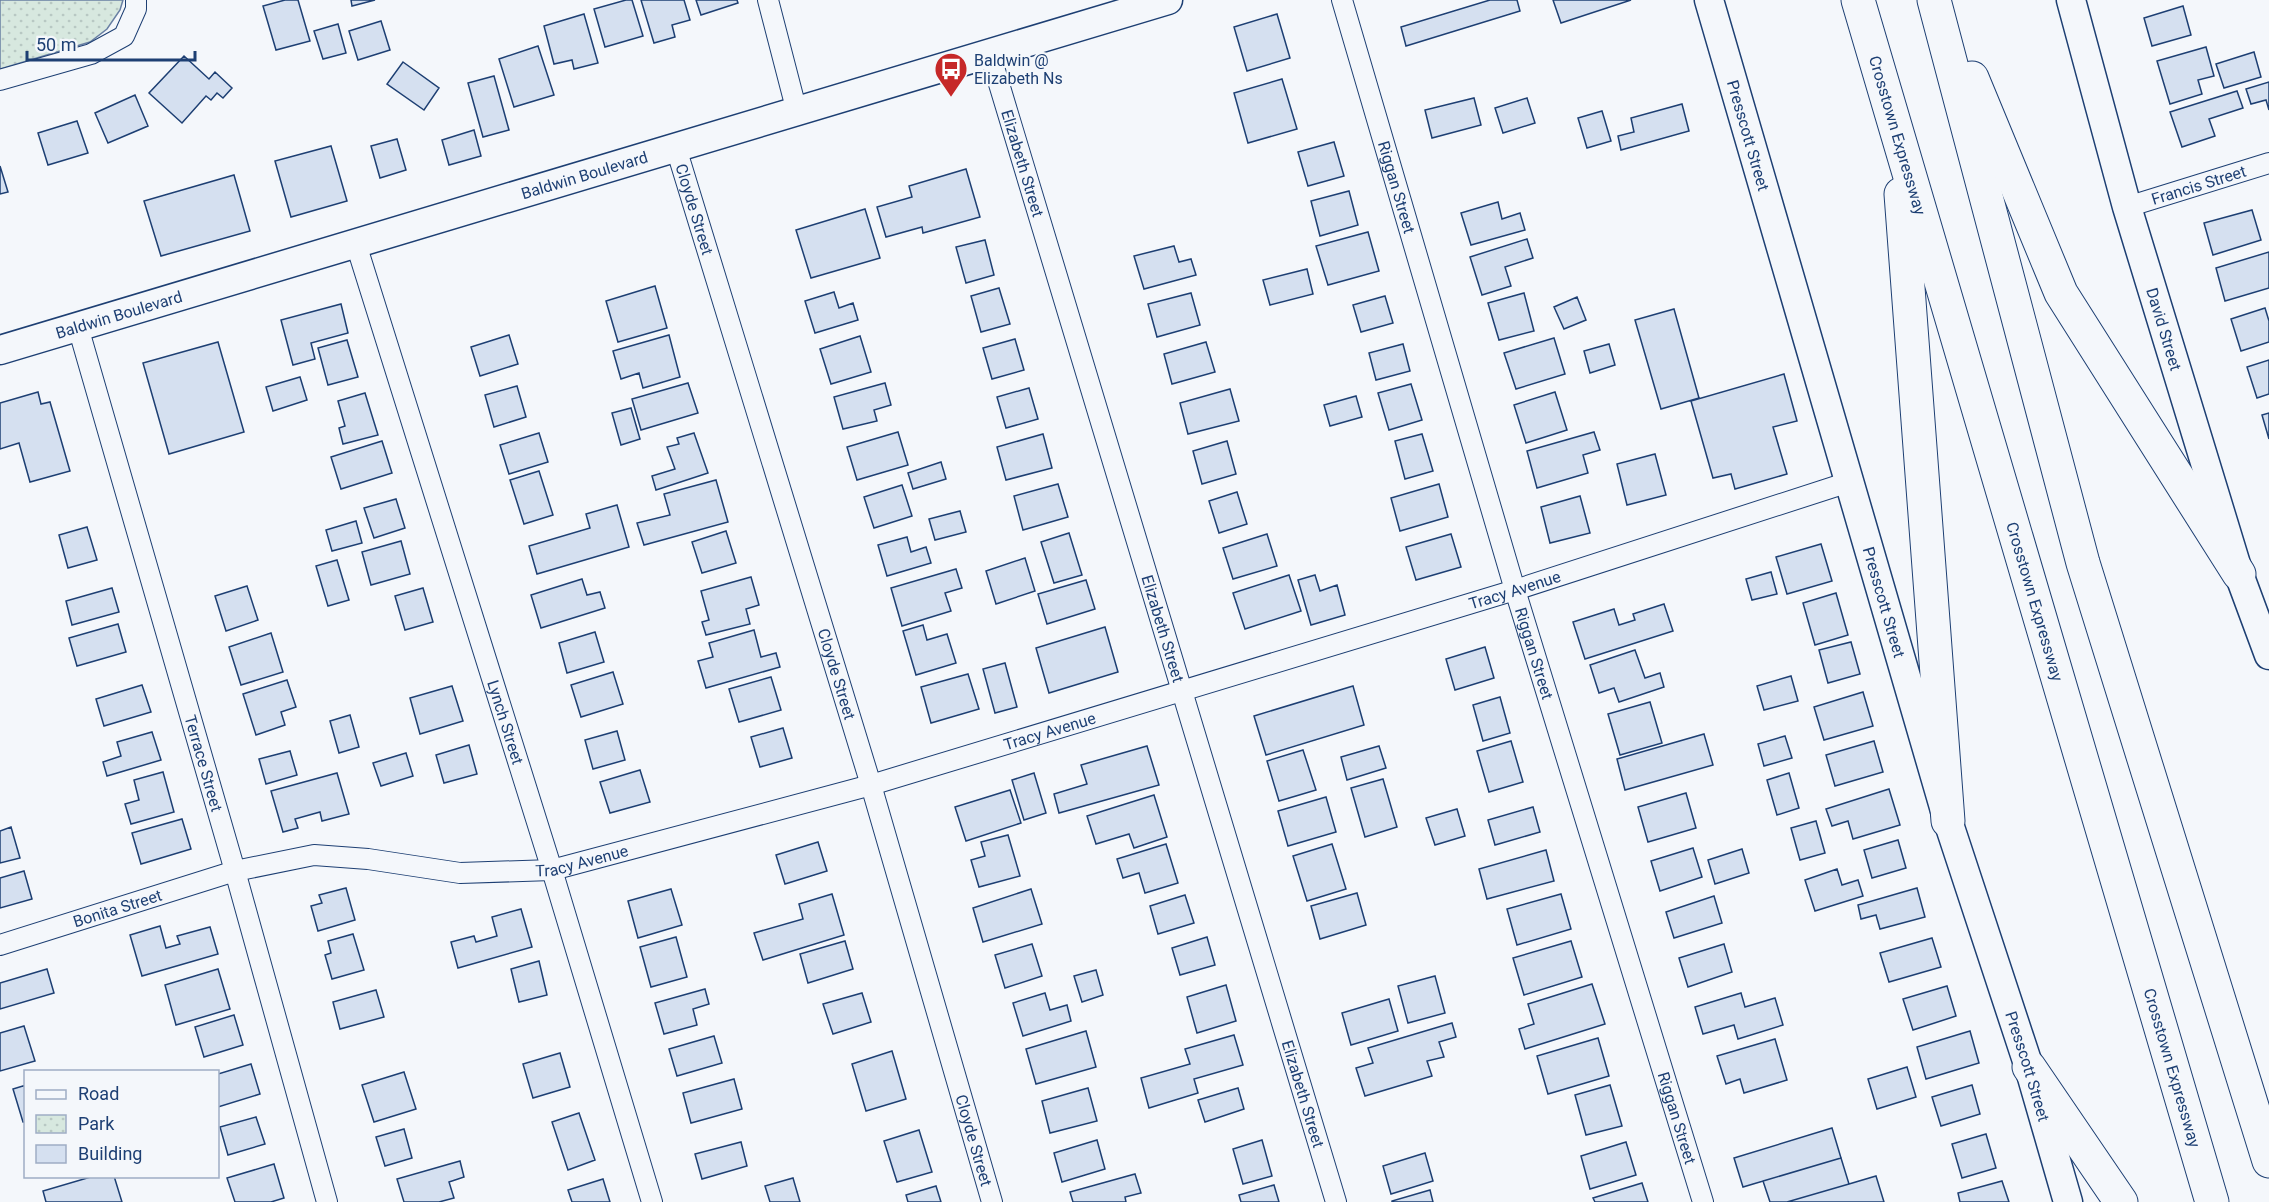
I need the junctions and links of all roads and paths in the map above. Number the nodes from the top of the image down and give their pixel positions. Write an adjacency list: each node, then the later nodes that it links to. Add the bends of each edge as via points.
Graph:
1 (136, 0): 11 (street, via 124,36 91,54)
2 (768, 0): 12 (street)
3 (1168, 0): 10 (main road, Baldwin Boulevard)
4 (1342, 0): 22 (street, Riggan Street)
5 (1710, 0): 20 (main road, Presscott Street)
6 (1858, 0): 13 (highway, Crosstown Expressway)
7 (1934, 0): 31 (highway, via 2083,563)
8 (1940, 0): 21 (highway, via 2061,293)
9 (2071, 0): 16 (main road, David Street)
10 (990, 54): 12 (main road, Baldwin Boulevard); 24 (street, Elizabeth Street)
11 (0, 80)
12 (797, 112): 14 (main road, Baldwin Boulevard)
13 (1896, 129): 26 (highway); 39 (highway, Crosstown Expressway)
14 (676, 148): 17 (main road, Baldwin Boulevard); 25 (street, Cloyde Street)
15 (2269, 163): 16 (street, Francis Street)
16 (2127, 207): 21 (main road, David Street)
17 (356, 244): 18 (main road, Baldwin Boulevard); 27 (street, Lynch Street)
18 (78, 327): 19 (main road, Baldwin Boulevard); 28 (street, Terrace Street)
19 (0, 350)
20 (1849, 482): 22 (street, Tracy Avenue); 26 (main road, Presscott Street)
21 (2239, 574): 23 (main road, David Street)
22 (1515, 590): 24 (street, Tracy Avenue); 36 (street, Riggan Street)
23 (2268, 649)
24 (1182, 690): 25 (street, Tracy Avenue); 35 (street, Elizabeth Street)
25 (871, 785): 27 (street, Tracy Avenue); 34 (street, Cloyde Street)
26 (1948, 821): 30 (main road, Presscott Street)
27 (552, 870): 28 (street, Tracy Avenue, via 460,873 314,855); 33 (street, Lynch Street)
28 (236, 872): 29 (street, Bonita Street); 32 (street, Terrace Street)
29 (0, 945)
30 (2030, 1067): 37 (main road, Presscott Street); 38 (highway)
31 (2269, 1161)
32 (327, 1202)
33 (652, 1202)
34 (992, 1202)
35 (1336, 1202)
36 (1703, 1202)
37 (2068, 1202)
38 (2121, 1202)
39 (2212, 1202)

